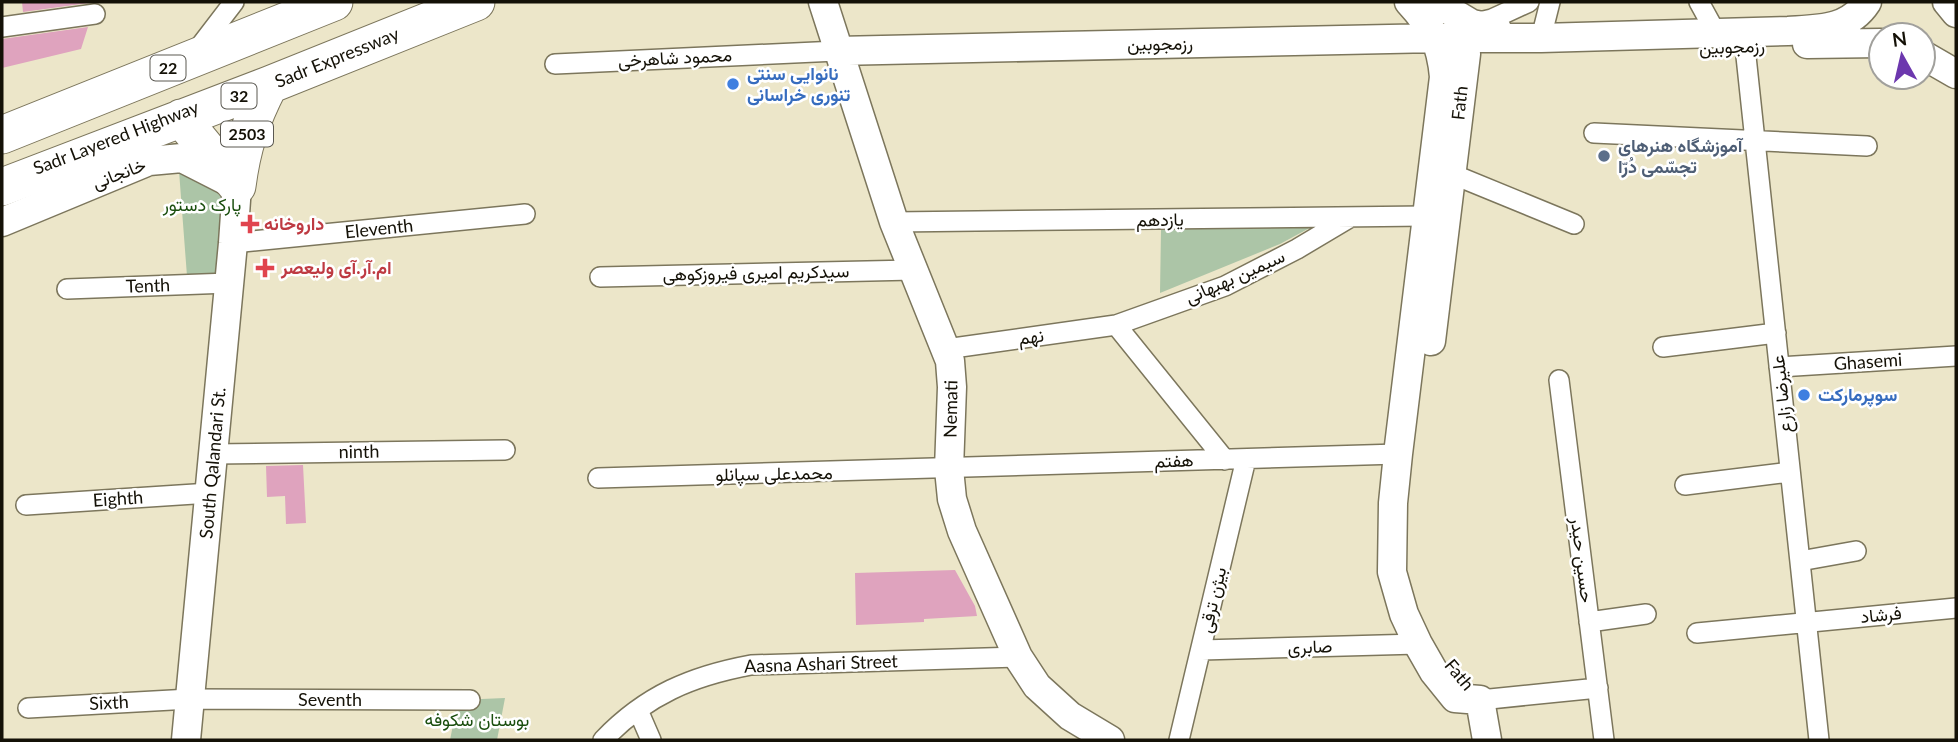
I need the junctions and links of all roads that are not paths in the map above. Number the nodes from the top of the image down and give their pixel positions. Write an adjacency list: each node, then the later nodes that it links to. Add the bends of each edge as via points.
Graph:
1 (234, 2): 21 (street)
2 (311, 2): 21 (highway)
3 (334, 2): 28 (highway, 22)
4 (464, 2): 33 (highway, Sadr Layered Highway)
5 (476, 2): 26 (highway, Sadr Expressway / 32)
6 (823, 2): 22 (street, Nemati)
7 (1409, 2): 19 (street)
8 (1434, 2): 19 (street)
9 (1529, 2): 19 (street)
10 (1550, 2): 18 (street)
11 (1699, 2): 17 (street)
12 (1867, 2): 17 (street, رزمجوبین, via 1848,21 1830,29)
13 (1947, 2): 14 (street)
14 (1956, 13)
15 (95, 14): 16 (street)
16 (2, 27)
17 (1735, 37): 18 (street, رزمجوبین); 19 (street, رزمجوبین); 20 (street, رزمجوبین); 30 (street, علیرضا زارع)
18 (1541, 38): 19 (street, رزمجوبین)
19 (1456, 42): 22 (street, رزمجوبین); 32 (street, Fath); 37 (street, Fath, via 1444,78)
20 (1867, 43)
21 (198, 49): 28 (highway)
22 (837, 51): 24 (street, محمود شاهرخی); 40 (street, Nemati)
23 (1937, 63): 25 (street)
24 (555, 64)
25 (1956, 74)
26 (269, 85): 27 (highway, Sadr Expressway / 32); 34 (highway, 2503, via 241,150)
27 (181, 118): 34 (highway, 2503); 35 (highway, Sadr Expressway / 32)
28 (2, 133)
29 (1594, 133): 30 (street)
30 (1755, 141): 31 (street); 48 (street, علیرضا زارع)
31 (1867, 146)
32 (1452, 174): 37 (street, Fath); 41 (street)
33 (2, 181)
34 (237, 186): 39 (street, خانجانی, via 182,158 149,161); 42 (street, South Qalandari St. / 2503)
35 (2, 187)
36 (525, 214): 42 (street, Eleventh)
37 (1437, 216): 38 (street, یازدهم); 56 (street, Fath)
38 (1349, 218): 40 (street, یازدهم); 47 (street, سیمین بهبهانی, via 1225,286)
39 (2, 222)
40 (894, 222): 43 (street, Nemati)
41 (1574, 224)
42 (233, 243): 45 (street, South Qalandari St. / 2503)
43 (913, 270): 44 (street, سیدکریم امیری فیروزکوهی); 50 (street, Nemati)
44 (600, 277)
45 (229, 283): 46 (street, Tenth); 55 (street, South Qalandari St. / 2503)
46 (67, 289)
47 (1116, 326): 50 (street, نهم); 58 (street)
48 (1776, 333): 49 (street); 52 (street, علیرضا زارع)
49 (1663, 347)
50 (946, 349): 59 (street, Nemati, via 952,372)
51 (1956, 356): 52 (street, Ghasemi)
52 (1779, 367): 60 (street, علیرضا زارع)
53 (1559, 380): 69 (street, حسین حیدر)
54 (505, 450): 55 (street, ninth)
55 (213, 454): 63 (street, South Qalandari St. / 2503)
56 (1407, 454): 57 (street, هفتم); 72 (street, Fath, via 1412,569)
57 (1246, 459): 58 (street, هفتم); 73 (street, بیژن ترقی)
58 (1225, 460): 59 (street, هفتم)
59 (949, 469): 61 (street, محمدعلی سپانلو); 74 (street, Nemati, via 962,531)
60 (1790, 472): 62 (street); 66 (street, علیرضا زارع)
61 (598, 478)
62 (1685, 485)
63 (210, 493): 64 (street, Eighth); 76 (street, South Qalandari St. / 2503)
64 (26, 505)
65 (1856, 551): 66 (street)
66 (1800, 561): 70 (street, علیرضا زارع)
67 (1956, 608): 70 (street, فرشاد)
68 (1646, 614): 69 (street)
69 (1590, 622): 75 (street, حسین حیدر)
70 (1807, 623): 71 (street, فرشاد); 88 (street, علیرضا زارع)
71 (1697, 633)
72 (1427, 643): 73 (street, صابری); 78 (street, Fath)
73 (1202, 650): 85 (street, بیژن ترقی)
74 (1018, 657): 80 (street, Aasna Ashari Street, via 751,665 712,672); 84 (street, Nemati, via 1053,703)
75 (1598, 688): 78 (street); 87 (street, حسین حیدر)
76 (190, 699): 77 (street, Seventh); 79 (street, Sixth); 81 (street, South Qalandari St. / 2503)
77 (470, 700)
78 (1480, 700): 86 (street)
79 (28, 708)
80 (638, 710): 82 (street, Aasna Ashari Street); 83 (street)
81 (186, 740)
82 (603, 740)
83 (651, 740)
84 (1110, 740)
85 (1180, 740)
86 (1487, 740)
87 (1604, 740)
88 (1819, 740)

